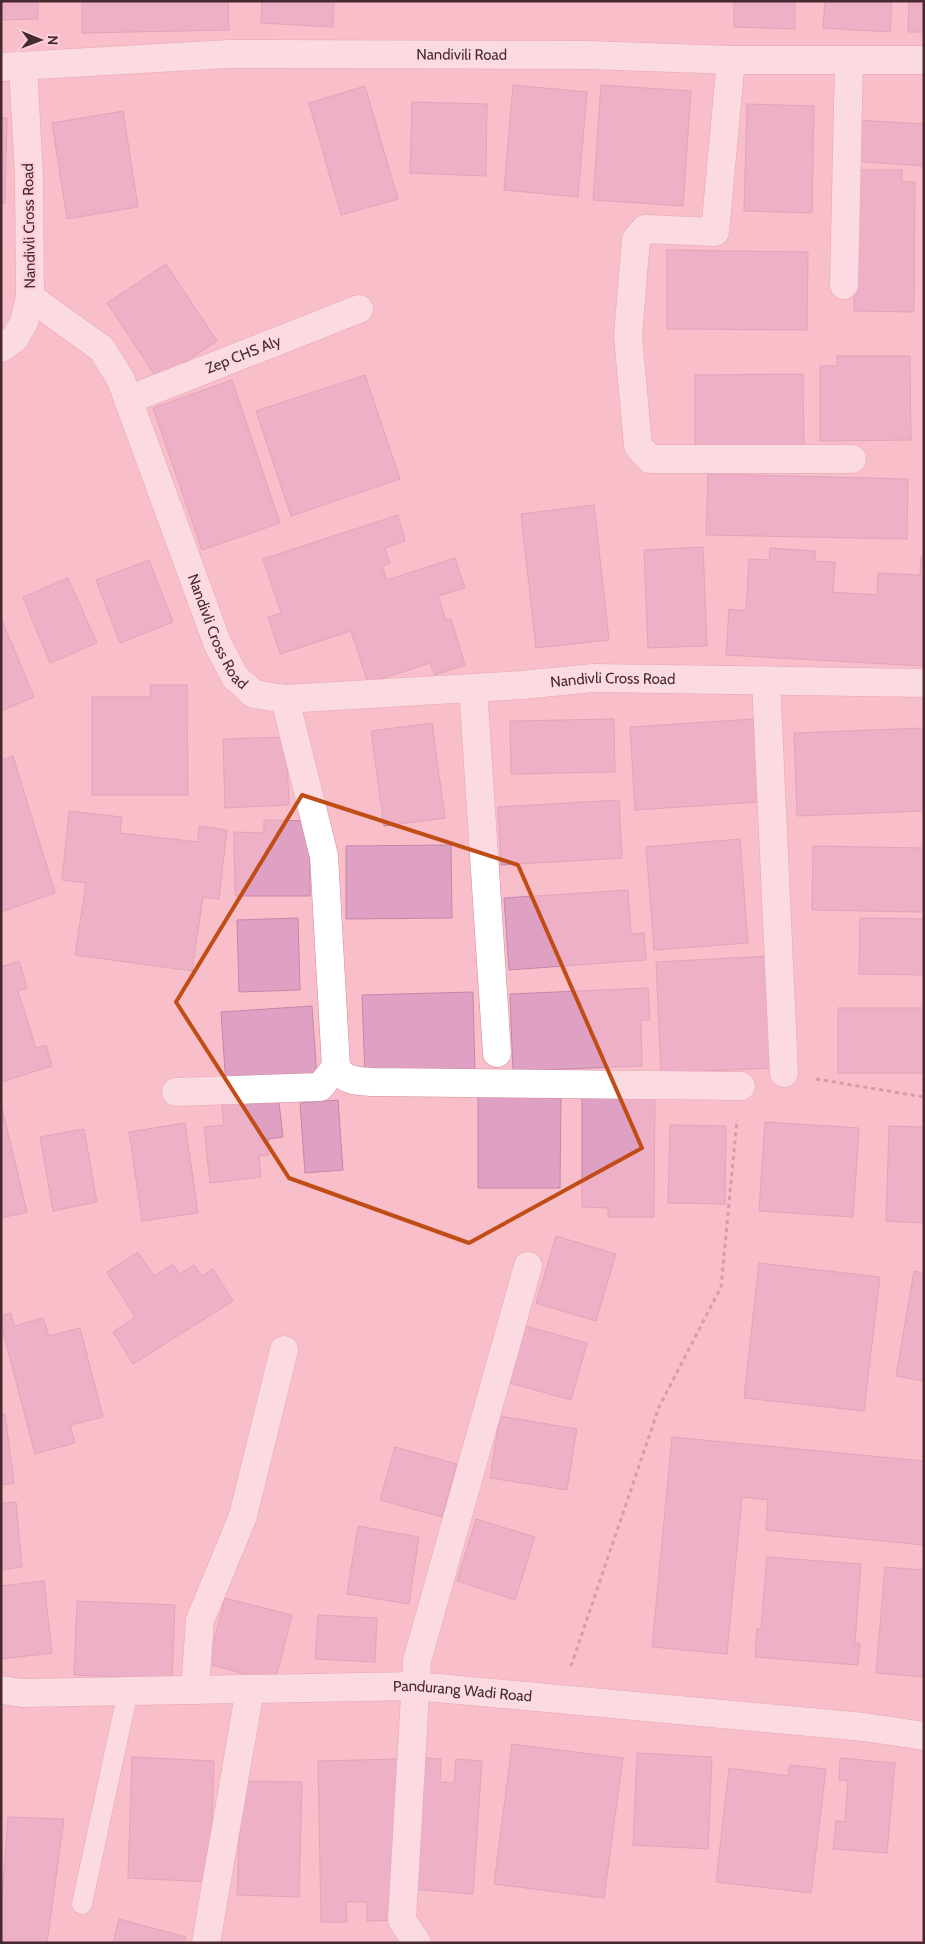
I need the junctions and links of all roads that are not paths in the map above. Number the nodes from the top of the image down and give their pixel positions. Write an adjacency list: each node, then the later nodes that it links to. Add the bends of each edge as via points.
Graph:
1 (731, 60): 2 (street, Nandivili Road); 4 (street, Nandivili Road, via 588,55 229,54); 10 (street, via 715,232 645,229 636,240 628,336 638,446 650,460)
2 (849, 60): 3 (street, Nandivili Road); 5 (street)
3 (924, 60)
4 (12, 66): 6 (street, Nandivli Cross Road, via 29,177)
5 (844, 285)
6 (30, 297): 8 (street, via 24,322 15,338); 9 (street, Nandivli Cross Road, via 102,349 121,380)
7 (359, 309): 9 (street, Zep CHS Aly)
8 (1, 348)
9 (128, 400): 14 (street, Nandivli Cross Road, via 218,645 234,678 254,694)
10 (852, 459)
11 (766, 680): 12 (street, Nandivli Cross Road); 13 (street, Nandivli Cross Road, via 593,678); 17 (street)
12 (924, 683)
13 (473, 688): 14 (street, Nandivli Cross Road); 15 (street)
14 (286, 699): 16 (street, via 324,856)
15 (497, 1053)
16 (336, 1067): 18 (street, via 350,1081); 19 (street, via 320,1087)
17 (784, 1073)
18 (741, 1086)
19 (176, 1092)
20 (528, 1266): 22 (street, via 417,1661)
21 (284, 1350): 25 (street, via 243,1516 200,1620)
22 (416, 1686): 23 (street, Pandurang Wadi Road); 27 (street, Pandurang Wadi Road, via 864,1727); 30 (street, via 402,1920)
23 (250, 1689): 25 (street, Pandurang Wadi Road); 29 (street)
24 (1, 1690): 26 (street, Pandurang Wadi Road, via 22,1693)
25 (195, 1690): 26 (street, Pandurang Wadi Road)
26 (128, 1691): 28 (lane)
27 (924, 1736)
28 (82, 1904)
29 (206, 1943)
30 (417, 1943)

